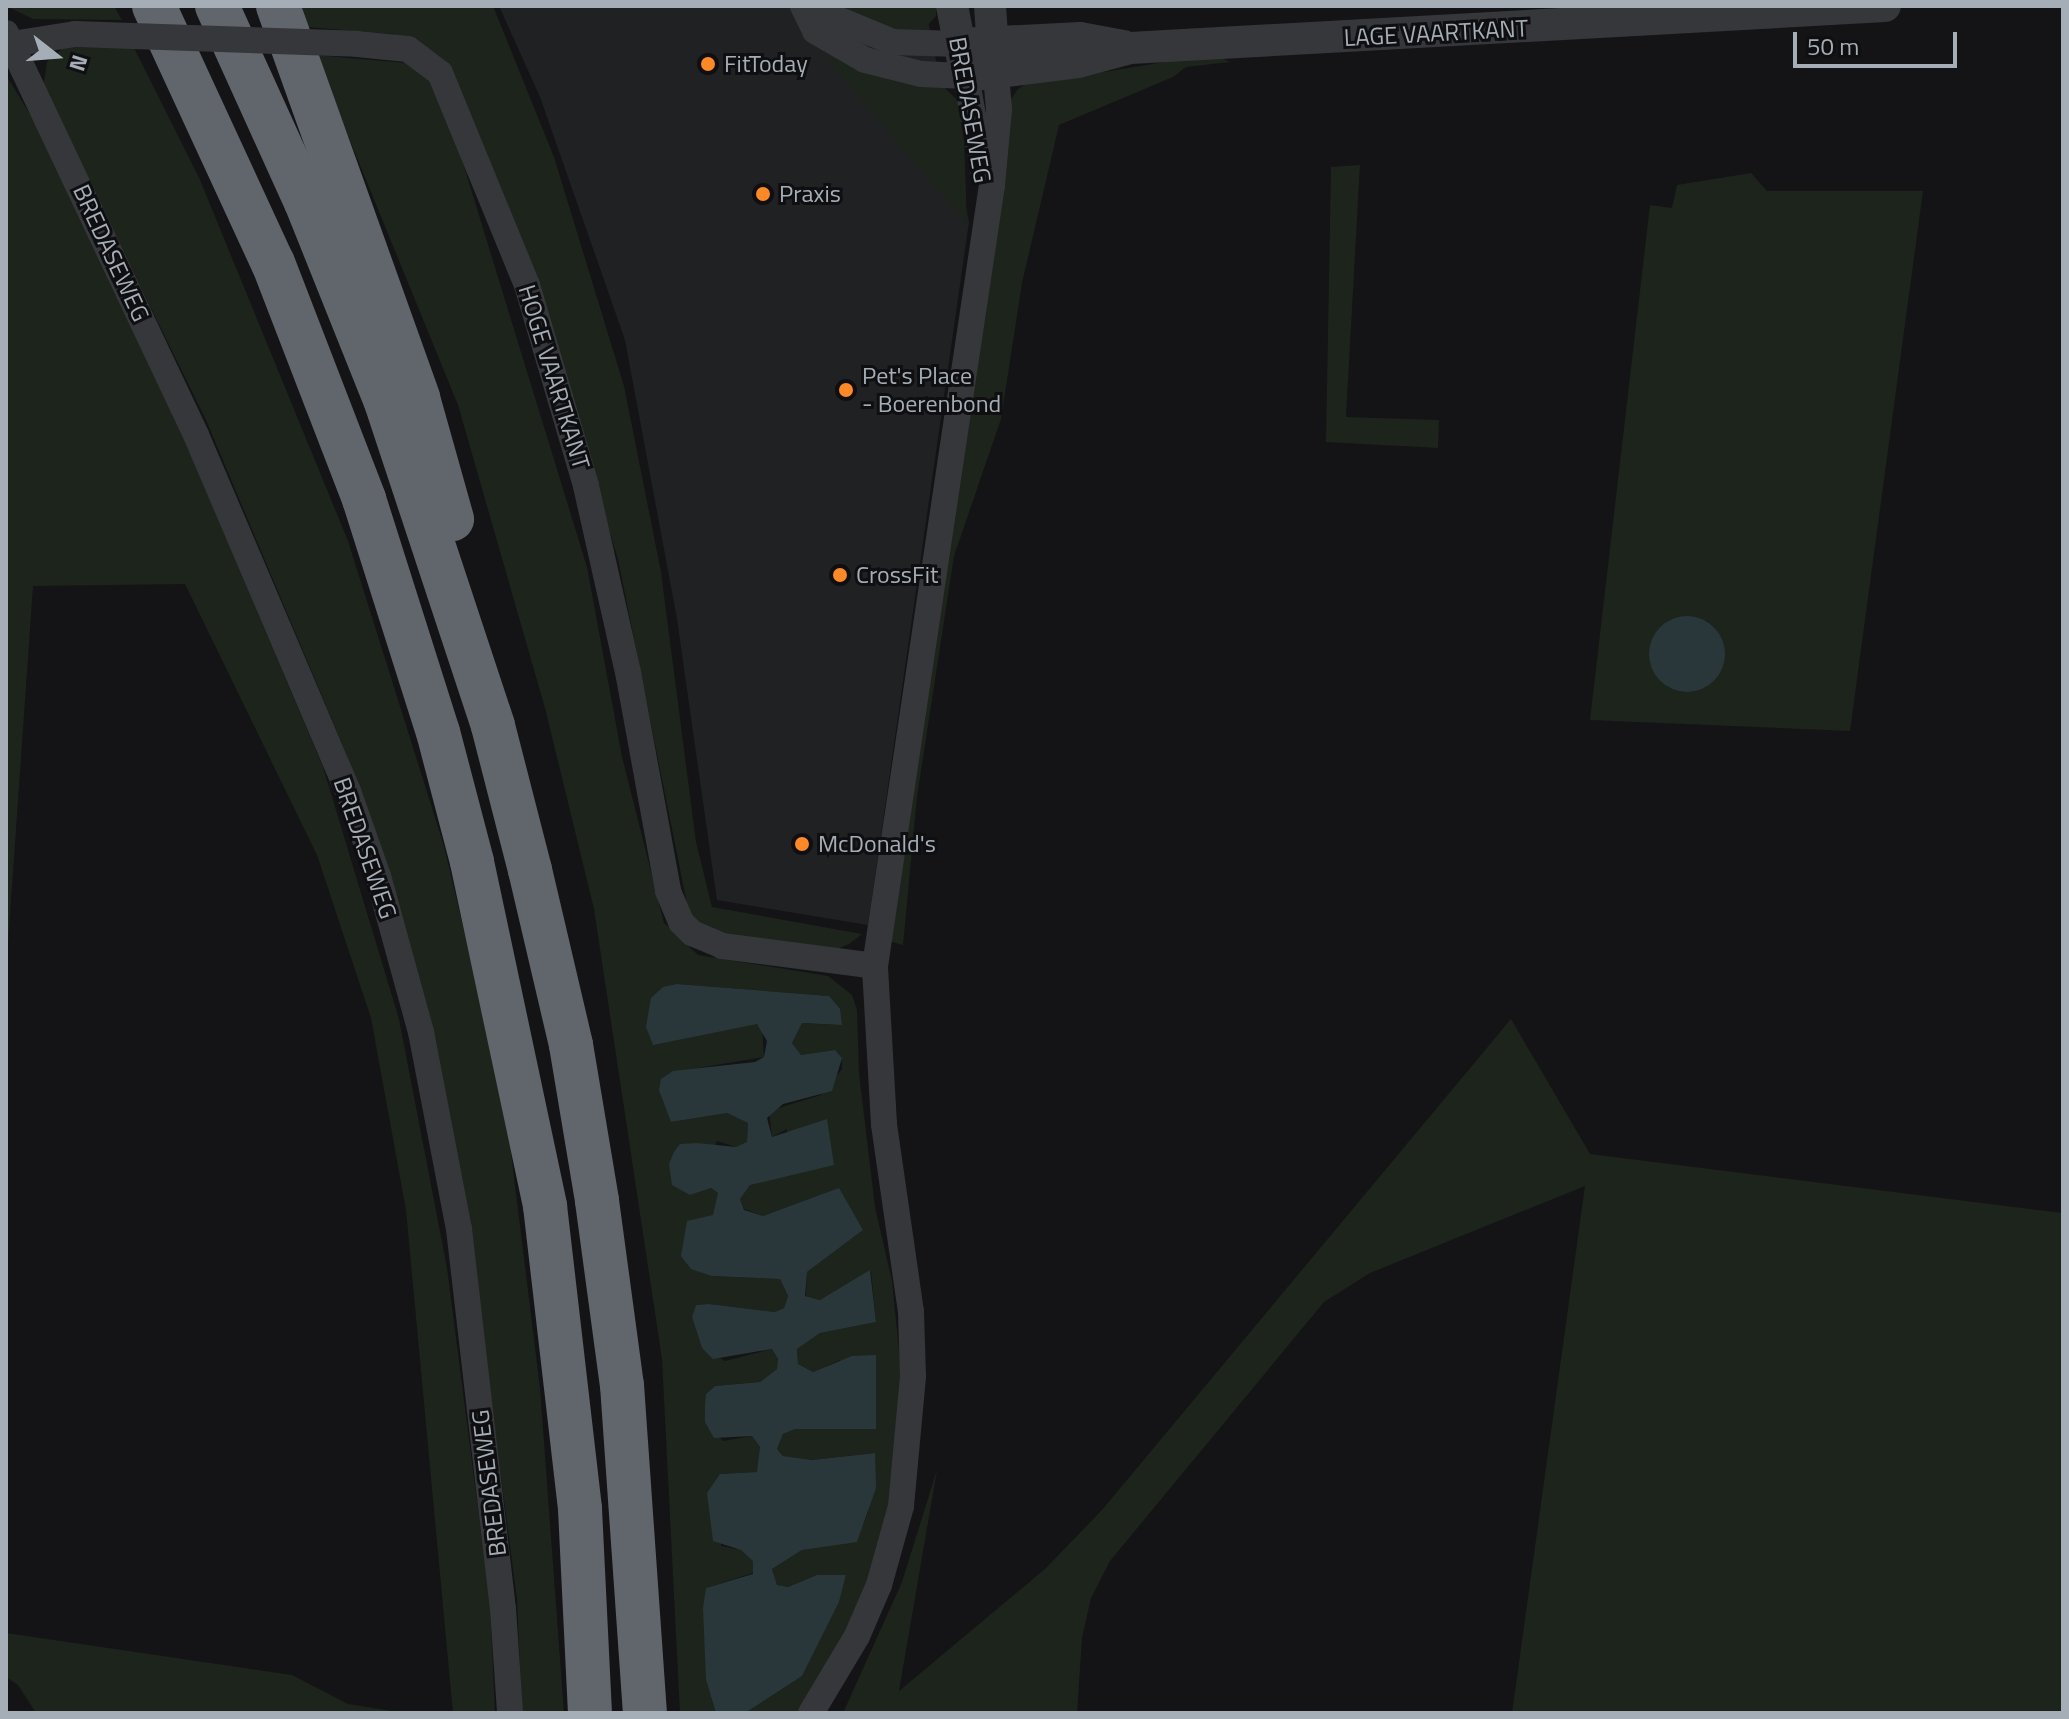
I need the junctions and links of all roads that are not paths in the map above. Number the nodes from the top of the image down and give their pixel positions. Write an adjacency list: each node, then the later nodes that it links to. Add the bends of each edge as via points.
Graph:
1 (154, 6): 16 (highway, via 273,263 364,499 430,704 472,862 545,1206 580,1509)
2 (217, 6): 13 (highway, via 306,202 386,402)
3 (278, 6): 13 (highway, via 331,142 446,484)
4 (804, 6): 10 (street, via 877,38); 12 (street, via 815,31 865,60 921,74)
5 (952, 6): 10 (street, BREDASEWEG)
6 (990, 6): 9 (street, BREDASEWEG)
7 (1885, 6): 11 (street, LAGE VAARTKANT)
8 (9, 38): 14 (street, HOGE VAARTKANT, bridge, via 75,34 357,44 408,49 440,73 557,372 593,515 668,891 681,922 722,946); 15 (street, BREDASEWEG, via 196,435 348,791 378,876 421,1032 459,1229)
9 (992, 42): 10 (street, LAGE VAARTKANT); 11 (street, LAGE VAARTKANT, via 1080,38); 12 (street, BREDASEWEG)
10 (959, 44): 12 (street, BREDASEWEG)
11 (1130, 48): 12 (street, LAGE VAARTKANT, via 1078,62)
12 (981, 75): 14 (street, BREDASEWEG, via 997,147)
13 (493, 726): 17 (highway, via 571,1045 597,1201 622,1385)
14 (875, 966): 18 (street, BREDASEWEG, via 876,1044 911,1312 913,1376 901,1506 879,1585 857,1636)
15 (510, 1713)
16 (590, 1713)
17 (645, 1713)
18 (811, 1713)

